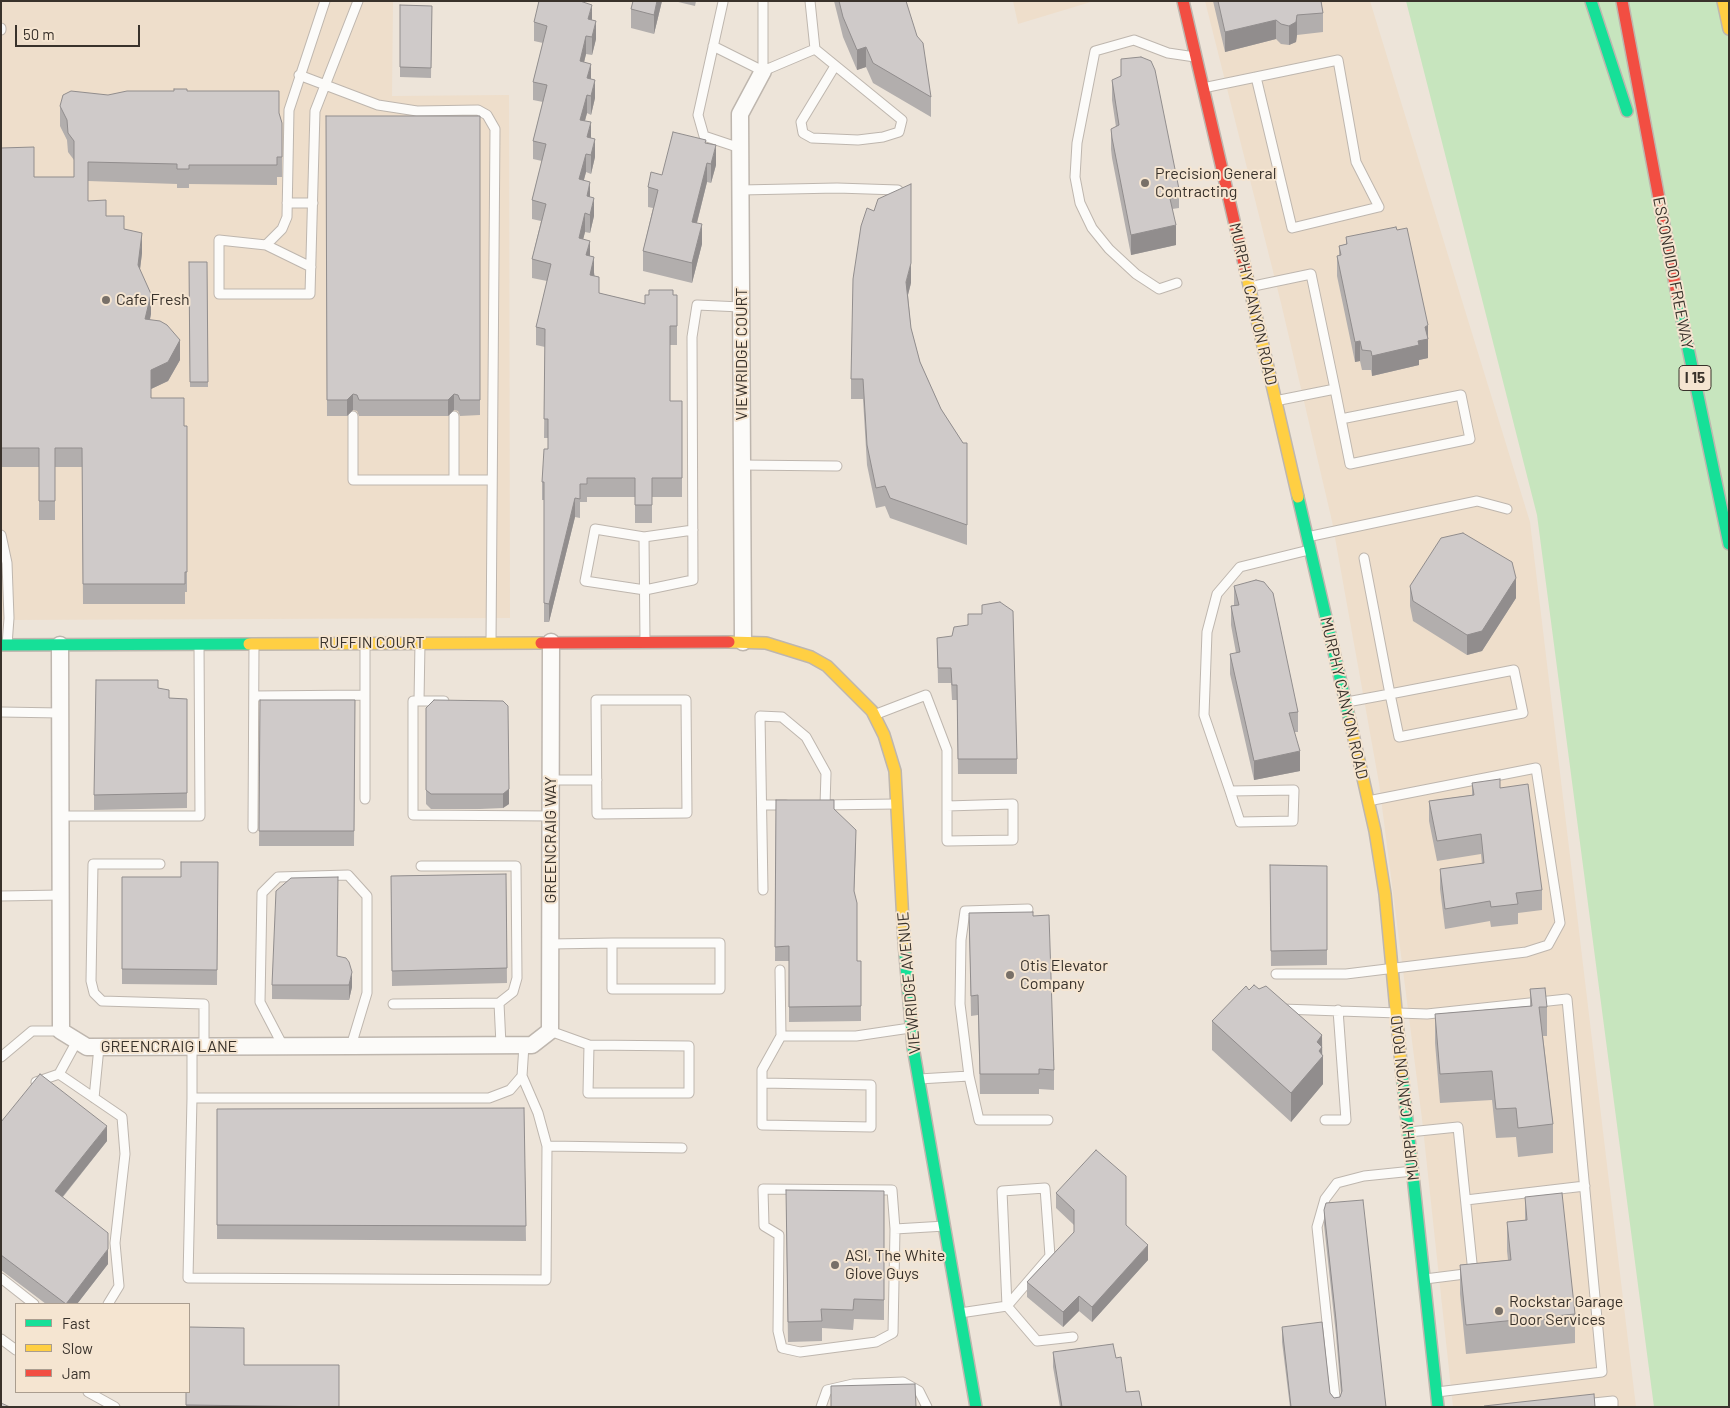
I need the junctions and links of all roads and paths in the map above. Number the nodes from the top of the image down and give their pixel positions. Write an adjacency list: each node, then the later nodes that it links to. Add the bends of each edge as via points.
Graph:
1 (325, 1): 16 (lane)
2 (358, 1): 18 (lane)
3 (762, 1): 15 (lane)
4 (810, 1): 12 (lane)
5 (1183, 1): 13 (main road, MURPHY CANYON ROAD)
6 (1591, 1): 25 (main road)
7 (1622, 1): 25 (main road, ESCONDIDO FREEWAY / I 15)
8 (1723, 1): 10 (main road)
9 (723, 2): 11 (lane)
10 (1729, 29)
11 (713, 46): 15 (lane); 20 (lane, via 698,115 704,136)
12 (815, 49): 14 (lane); 15 (lane)
13 (1196, 56): 19 (main road, MURPHY CANYON ROAD); 28 (lane, via 1168,53 1134,40 1095,51 1077,144 1075,177 1080,203 1092,228 1136,274 1159,289)
14 (836, 66): 14 (lane, via 902,120 899,132 858,140 812,138 803,133 802,122)
15 (762, 71): 20 (street, VIEWRIDGE COURT, via 740,114)
16 (299, 76): 18 (lane); 23 (lane, via 289,110)
17 (1256, 77): 17 (lane, via 1338,60 1356,162 1380,207 1292,228); 19 (lane)
18 (324, 86): 24 (lane, via 315,111); 39 (lane, via 378,105 417,111 478,110 488,115 494,129)
19 (1203, 88): 29 (main road, MURPHY CANYON ROAD)
20 (740, 148): 21 (street, VIEWRIDGE COURT)
21 (741, 190): 22 (lane); 30 (street, VIEWRIDGE COURT)
22 (898, 190)
23 (287, 203): 24 (lane); 26 (lane, via 287,217 282,229)
24 (313, 203): 27 (lane)
25 (1660, 212): 45 (main road, ESCONDIDO FREEWAY / I 15)
26 (266, 245): 27 (lane); 27 (lane, via 219,240 218,294 310,294)
27 (311, 267)
28 (1177, 283)
29 (1249, 287): 31 (lane, via 1310,274); 32 (main road, MURPHY CANYON ROAD)
30 (741, 306): 36 (street, VIEWRIDGE COURT); 41 (lane, via 697,305 692,337)
31 (1335, 389): 32 (lane); 35 (lane)
32 (1275, 401): 44 (main road, MURPHY CANYON ROAD)
33 (353, 416): 38 (lane, via 353,480)
34 (454, 416): 38 (lane)
35 (1341, 419): 35 (lane, via 1350,464 1470,439 1461,394)
36 (742, 465): 37 (lane); 51 (street, VIEWRIDGE COURT)
37 (837, 466)
38 (454, 480): 39 (lane)
39 (492, 480): 54 (lane)
40 (1507, 509): 44 (lane, via 1477,501)
41 (693, 530): 43 (lane); 48 (lane, via 693,580)
42 (1, 535): 58 (lane, via 8,563 9,618)
43 (644, 537): 48 (lane); 48 (lane, via 595,529 584,581)
44 (1307, 537): 46 (main road, MURPHY CANYON ROAD)
45 (1729, 544)
46 (1310, 550): 64 (main road, MURPHY CANYON ROAD); 70 (lane, via 1240,567 1217,594 1207,632 1204,714)
47 (1364, 558): 59 (lane)
48 (645, 590): 50 (lane)
49 (552, 642): 50 (main road, RUFFIN COURT); 54 (main road, RUFFIN COURT); 68 (street, GREENCRAIG WAY)
50 (645, 642): 51 (main road, RUFFIN COURT)
51 (743, 642): 67 (main road, VIEWRIDGE AVENUE, via 766,643 811,657 827,666)
52 (365, 643): 53 (main road, RUFFIN COURT); 57 (main road, RUFFIN COURT); 60 (lane)
53 (420, 643): 54 (main road, RUFFIN COURT); 62 (lane)
54 (491, 643)
55 (60, 644): 56 (main road, RUFFIN COURT); 58 (main road, RUFFIN COURT); 66 (street)
56 (199, 644): 57 (main road, RUFFIN COURT); 77 (lane, via 200,816)
57 (254, 644): 61 (lane)
58 (4, 645)
59 (1390, 694): 59 (lane, via 1514,670 1522,713 1399,737); 64 (lane)
60 (365, 695): 61 (lane); 71 (lane)
61 (254, 696): 79 (lane)
62 (420, 701): 63 (lane); 78 (lane, via 413,701 413,815)
63 (457, 701)
64 (1345, 703): 72 (main road, MURPHY CANYON ROAD)
65 (1, 712): 66 (lane)
66 (60, 713): 77 (street)
67 (874, 715): 73 (main road, VIEWRIDGE AVENUE, via 884,734 895,772); 76 (lane, via 926,695 947,750)
68 (551, 780): 69 (lane); 78 (street, GREENCRAIG WAY)
69 (597, 780): 69 (lane, via 597,814 688,813 686,700 596,700)
70 (1230, 791): 70 (lane, via 1240,822 1293,821 1294,790)
71 (365, 799)
72 (1368, 802): 88 (main road, MURPHY CANYON ROAD, via 1385,894); 88 (lane, via 1536,768 1560,923 1548,945 1526,952)
73 (897, 804): 74 (lane, via 821,805 826,773 806,737 782,717 760,716); 96 (main road, VIEWRIDGE AVENUE)
74 (762, 805): 75 (lane); 82 (lane)
75 (798, 805)
76 (947, 806): 76 (lane, via 947,841 1013,840 1013,804)
77 (60, 816): 83 (street)
78 (551, 816): 87 (street, GREENCRAIG WAY)
79 (254, 828)
80 (160, 864): 104 (lane, via 93,864 91,981 94,993 102,1001 204,1004)
81 (421, 866): 91 (lane, via 516,866 517,978 513,992)
82 (762, 890)
83 (61, 895): 84 (lane); 97 (street)
84 (1, 896)
85 (1028, 909): 111 (lane, via 965,911 960,1004)
86 (612, 943): 86 (lane, via 720,943 720,989 612,989); 87 (lane)
87 (550, 944): 98 (street, GREENCRAIG WAY)
88 (1392, 968): 90 (lane, via 1346,974); 95 (main road, MURPHY CANYON ROAD)
89 (780, 970): 99 (lane)
90 (1276, 974)
91 (499, 1003): 92 (lane); 101 (lane)
92 (393, 1004)
93 (1272, 1008): 94 (lane)
94 (1338, 1010): 95 (lane); 118 (lane, via 1346,1120)
95 (1395, 1012): 119 (main road, MURPHY CANYON ROAD); 123 (lane, via 1427,1014 1567,999)
96 (910, 1028): 99 (lane, via 856,1036); 112 (main road, VIEWRIDGE AVENUE)
97 (61, 1031): 100 (street, GREENCRAIG LANE); 108 (lane, via 32,1031)
98 (547, 1034): 102 (street, GREENCRAIG LANE, via 532,1045); 103 (lane)
99 (781, 1036): 113 (lane, via 762,1070)
100 (77, 1041): 107 (street, GREENCRAIG LANE, via 86,1047); 109 (lane)
101 (501, 1045): 102 (street, GREENCRAIG LANE); 106 (street, GREENCRAIG LANE)
102 (524, 1045): 110 (lane)
103 (589, 1045): 103 (lane, via 689,1046 689,1093 588,1093)
104 (198, 1046): 105 (street, GREENCRAIG LANE); 107 (street, GREENCRAIG LANE); 116 (lane)
105 (283, 1046): 106 (street, GREENCRAIG LANE); 106 (lane, via 260,1002 262,892 278,877 348,875 367,896 367,993)
106 (351, 1046)
107 (99, 1047): 115 (lane)
108 (1, 1057)
109 (59, 1074): 114 (lane, via 35,1082); 115 (lane)
110 (522, 1076): 116 (lane, via 510,1090 489,1098); 120 (lane, via 538,1112)
111 (969, 1076): 112 (lane); 117 (lane, via 979,1120)
112 (919, 1079): 125 (main road, VIEWRIDGE AVENUE)
113 (762, 1083): 113 (lane, via 762,1125 871,1127 871,1085)
114 (30, 1089)
115 (94, 1098): 130 (lane, via 122,1117 125,1154 115,1243 119,1286)
116 (192, 1098): 120 (lane, via 188,1278 546,1280)
117 (1048, 1120)
118 (1325, 1120)
119 (1408, 1132): 122 (main road, MURPHY CANYON ROAD); 124 (lane, via 1458,1127)
120 (547, 1146): 121 (lane)
121 (682, 1148)
122 (1412, 1170): 128 (main road, MURPHY CANYON ROAD); 143 (lane, via 1337,1183 1325,1199 1317,1227)
123 (1585, 1186): 124 (lane); 136 (lane, via 1602,1372)
124 (1466, 1200): 128 (lane, via 1473,1273)
125 (945, 1226): 126 (lane); 132 (main road, VIEWRIDGE AVENUE)
126 (895, 1229): 126 (lane, via 893,1333 876,1342 800,1352 782,1348 778,1331 779,1235 764,1226 763,1189 892,1190)
127 (1, 1278): 129 (lane)
128 (1424, 1279): 136 (main road, MURPHY CANYON ROAD)
129 (33, 1303)
130 (109, 1303)
131 (1007, 1306): 131 (lane, via 1002,1190 1045,1188 1050,1256); 132 (lane); 133 (lane, via 1037,1341)
132 (960, 1313): 142 (main road, VIEWRIDGE AVENUE)
133 (1073, 1338)
134 (1, 1339): 135 (lane)
135 (15, 1349)
136 (1436, 1392): 144 (main road, MURPHY CANYON ROAD)
137 (90, 1393): 139 (lane)
138 (1576, 1405): 145 (lane, via 1613,1400)
139 (115, 1407)
140 (821, 1407): 141 (lane, via 826,1390 853,1384 902,1382 919,1391)
141 (927, 1407)
142 (976, 1407)
143 (1336, 1407)
144 (1438, 1407)
145 (1613, 1407)

